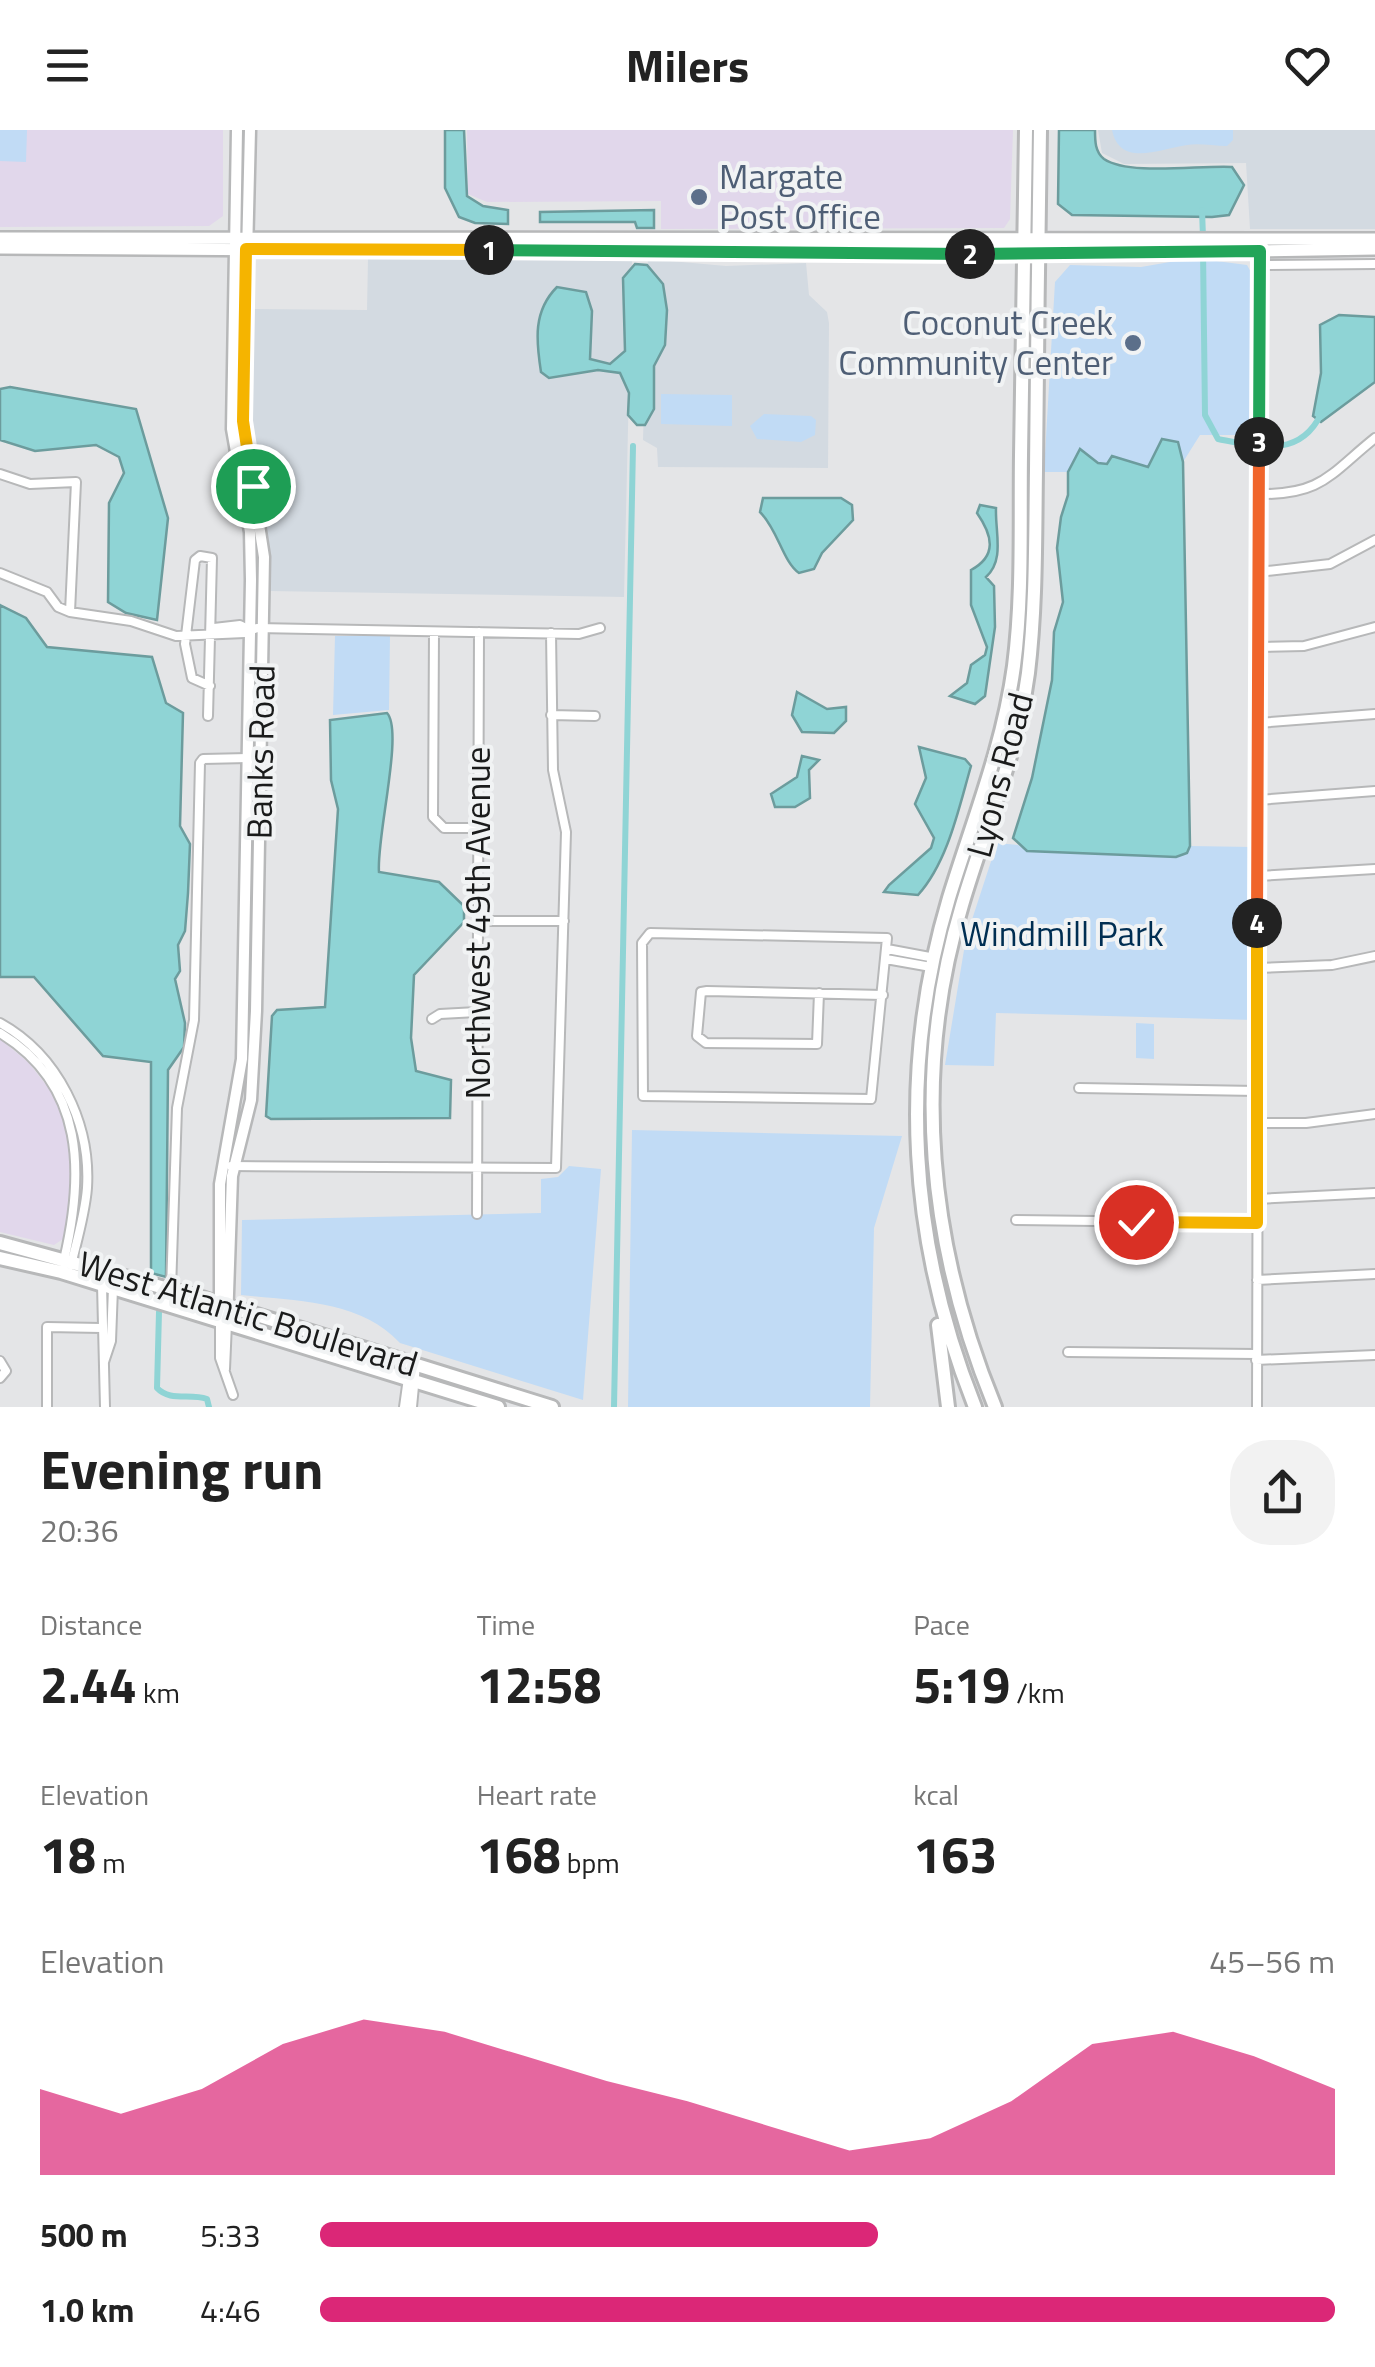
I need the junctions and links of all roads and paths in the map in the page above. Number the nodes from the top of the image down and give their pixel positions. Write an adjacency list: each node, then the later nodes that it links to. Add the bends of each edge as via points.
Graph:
1 (237, 130): 7 (street, Banks Road)
2 (250, 130): 7 (street, Banks Road)
3 (1026, 130): 10 (main road, Lyons Road)
4 (1040, 130): 10 (main road, Lyons Road)
5 (0, 238): 7 (main road)
6 (1375, 239): 8 (main road)
7 (241, 244): 9 (main road); 10 (main road); 23 (street, Banks Road, via 243,421 262,533)
8 (1260, 246): 10 (main road); 11 (main road); 13 (street)
9 (0, 248)
10 (1031, 248): 47 (main road, Lyons Road, via 1014,666 994,765); 48 (main road, Lyons Road, via 1034,581 1028,674 1007,772)
11 (1375, 249)
12 (1375, 264): 13 (street)
13 (1259, 265): 16 (street)
14 (1375, 438): 16 (street, via 1310,490)
15 (0, 474): 20 (street, via 30,484 76,482)
16 (1258, 494): 19 (street)
17 (1375, 540): 19 (street, via 1330,564)
18 (0, 572): 20 (street, Banks Road, via 47,592)
19 (1258, 572): 29 (street)
20 (70, 612): 28 (street, Banks Road)
21 (600, 628): 26 (street)
22 (1375, 628): 29 (street, via 1304,646)
23 (256, 629): 24 (street); 27 (street, Banks Road, via 240,625); 36 (street, Banks Road); 59 (street, Banks Road)
24 (434, 632): 25 (street); 39 (street, via 436,825)
25 (479, 632): 26 (street); 39 (street, Northwest 49th Avenue)
26 (551, 632): 32 (street)
27 (210, 633): 28 (street, Banks Road); 28 (street, Banks Road, via 212,558 200,556); 30 (street, Banks Road)
28 (188, 635): 30 (street, Banks Road, via 192,678)
29 (1258, 647): 35 (street)
30 (210, 686): 33 (street, Banks Road)
31 (1375, 714): 35 (street)
32 (551, 715): 34 (street); 43 (street, via 553,770 566,832)
33 (208, 716)
34 (596, 716)
35 (1258, 723): 38 (street)
36 (248, 758): 55 (street, Banks Road); 77 (street, via 203,758 200,764 194,1020 177,1108)
37 (1375, 792): 38 (street)
38 (1258, 800): 41 (street)
39 (476, 828): 42 (street, Northwest 49th Avenue)
40 (1375, 868): 41 (street)
41 (1258, 876): 49 (street)
42 (479, 921): 43 (street); 52 (street, Northwest 49th Avenue)
43 (564, 921): 64 (street, via 556,1168)
44 (887, 948): 46 (street); 47 (street); 51 (street, via 887,938 644,936 643,1096 871,1100)
45 (1375, 956): 49 (street)
46 (886, 959): 47 (street); 51 (street)
47 (932, 962): 48 (street); 69 (main road, Lyons Road, via 915,1102)
48 (947, 967): 98 (main road, Lyons Road, via 932,1080 936,1199 960,1318)
49 (1257, 968): 60 (street)
50 (819, 993): 50 (street, via 818,1044 700,1041 701,992); 51 (street)
51 (883, 995)
52 (477, 1012): 53 (street); 64 (street, Northwest 49th Avenue)
53 (432, 1019)
54 (0, 1024): 57 (street)
55 (243, 1024): 59 (street, via 250,1029); 63 (street, Banks Road)
56 (0, 1033): 57 (street)
57 (42, 1063): 73 (street, via 76,1148 78,1191)
58 (1079, 1088): 60 (street)
59 (252, 1091): 63 (street, Banks Road)
60 (1257, 1091): 62 (street)
61 (1375, 1114): 62 (street)
62 (1257, 1123): 66 (street)
63 (227, 1166): 64 (street); 78 (street, Banks Road)
64 (478, 1170): 67 (street, Northwest 49th Avenue)
65 (1375, 1193): 66 (street)
66 (1257, 1200): 70 (street)
67 (477, 1214)
68 (1016, 1220): 70 (street)
69 (922, 1221): 96 (main road, via 918,1240 944,1348); 97 (main road, Lyons Road, via 941,1309)
70 (1257, 1223): 75 (street)
71 (0, 1243): 73 (main road, West Atlantic Boulevard)
72 (0, 1258): 73 (main road, West Atlantic Boulevard)
73 (66, 1266): 76 (main road, West Atlantic Boulevard); 77 (main road, West Atlantic Boulevard)
74 (1375, 1274): 75 (street)
75 (1257, 1280): 83 (street)
76 (108, 1287): 79 (main road, West Atlantic Boulevard); 80 (street); 85 (street, via 111,1340)
77 (171, 1290): 78 (main road, West Atlantic Boulevard)
78 (224, 1305): 79 (street, Banks Road); 86 (main road, West Atlantic Boulevard)
79 (224, 1322): 88 (main road, West Atlantic Boulevard); 89 (street, Banks Road, via 224,1373)
80 (101, 1328): 85 (street); 90 (street, via 46,1327)
81 (1068, 1352): 83 (street)
82 (1375, 1356): 83 (street)
83 (1256, 1357): 99 (street)
84 (0, 1361): 87 (street, via 6,1371)
85 (104, 1362): 91 (street)
86 (413, 1364): 88 (street); 95 (main road, West Atlantic Boulevard)
87 (0, 1378)
88 (411, 1380): 92 (street); 93 (street); 94 (main road, West Atlantic Boulevard)
89 (233, 1395)
90 (47, 1407)
91 (105, 1407)
92 (404, 1407)
93 (412, 1407)
94 (498, 1407)
95 (552, 1407)
96 (948, 1407)
97 (975, 1407)
98 (995, 1407)
99 (1256, 1407)

